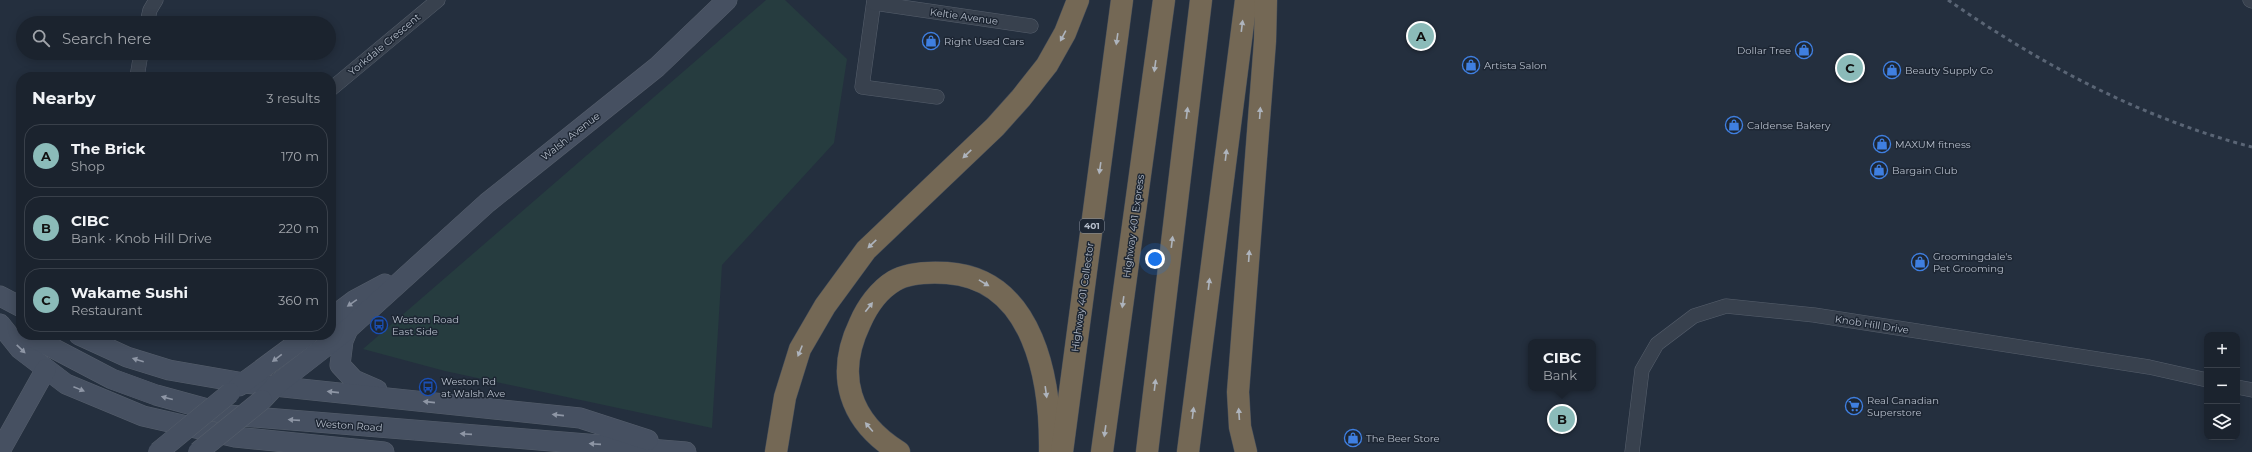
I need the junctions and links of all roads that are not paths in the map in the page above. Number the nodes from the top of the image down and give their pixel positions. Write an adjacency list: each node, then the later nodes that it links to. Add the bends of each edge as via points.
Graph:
1 (156, 0): 11 (street)
2 (438, 0): 15 (street, Yorkdale Crescent)
3 (727, 0): 17 (main road, Walsh Avenue, via 657,67 487,203)
4 (1078, 0): 42 (highway, one-way to 42, via 1065,33 1047,65 1021,98 995,127 866,250 825,306 800,349 785,397)
5 (1122, 0): 45 (highway, Highway 401 Collector / 401, one-way to 45)
6 (1164, 0): 46 (highway, Highway 401 Express, one-way to 46)
7 (1201, 0): 47 (highway, one-way to 7)
8 (1246, 0): 48 (highway, one-way to 8)
9 (1266, 0): 49 (highway, one-way to 9, via 1240,427 1238,392)
10 (874, 1): 12 (street, Keltie Avenue); 16 (street, via 862,87)
11 (149, 16)
12 (1031, 26)
13 (141, 60): 14 (street)
14 (138, 72)
15 (336, 84)
16 (937, 97)
17 (411, 270): 20 (main road, Walsh Avenue, one-way to 20, via 356,300); 24 (main road, Walsh Avenue)
18 (0, 296): 19 (main road)
19 (16, 304)
20 (336, 314)
21 (0, 320): 23 (main road)
22 (0, 324): 30 (main road, one-way to 30, via 20,349)
23 (16, 328)
24 (348, 329): 25 (main road, Walsh Avenue); 36 (main road, via 343,341 340,365 354,380)
25 (336, 338)
26 (38, 340): 38 (main road, Weston Road, one-way to 26, via 229,415 156,395 112,379)
27 (95, 340): 33 (main road, one-way to 27, via 127,357)
28 (301, 340): 33 (main road, one-way to 33)
29 (334, 340): 32 (main road, Walsh Avenue)
30 (46, 369): 37 (main road); 41 (main road, one-way to 41, via 66,384 143,416 235,437)
31 (2204, 379): 50 (street, Knob Hill Drive, via 2149,367 1820,316 1726,306 1694,316 1657,344 1642,370)
32 (276, 386): 33 (main road); 36 (main road, one-way to 32); 40 (main road, Walsh Avenue, bridge)
33 (237, 388): 39 (main road, bridge)
34 (2240, 388): 35 (street)
35 (2252, 390)
36 (400, 399): 38 (main road, one-way to 36, via 580,418)
37 (0, 451)
38 (681, 451)
39 (158, 452)
40 (198, 452)
41 (384, 452)
42 (776, 452)
43 (899, 452): 44 (highway, one-way to 44, via 871,429 858,411 848,384 851,342 866,310 894,281 930,272 976,278 1013,306 1029,330 1041,360 1050,427)
44 (1050, 452)
45 (1062, 452)
46 (1102, 452)
47 (1147, 452)
48 (1188, 452)
49 (1246, 452)
50 (1632, 452)

